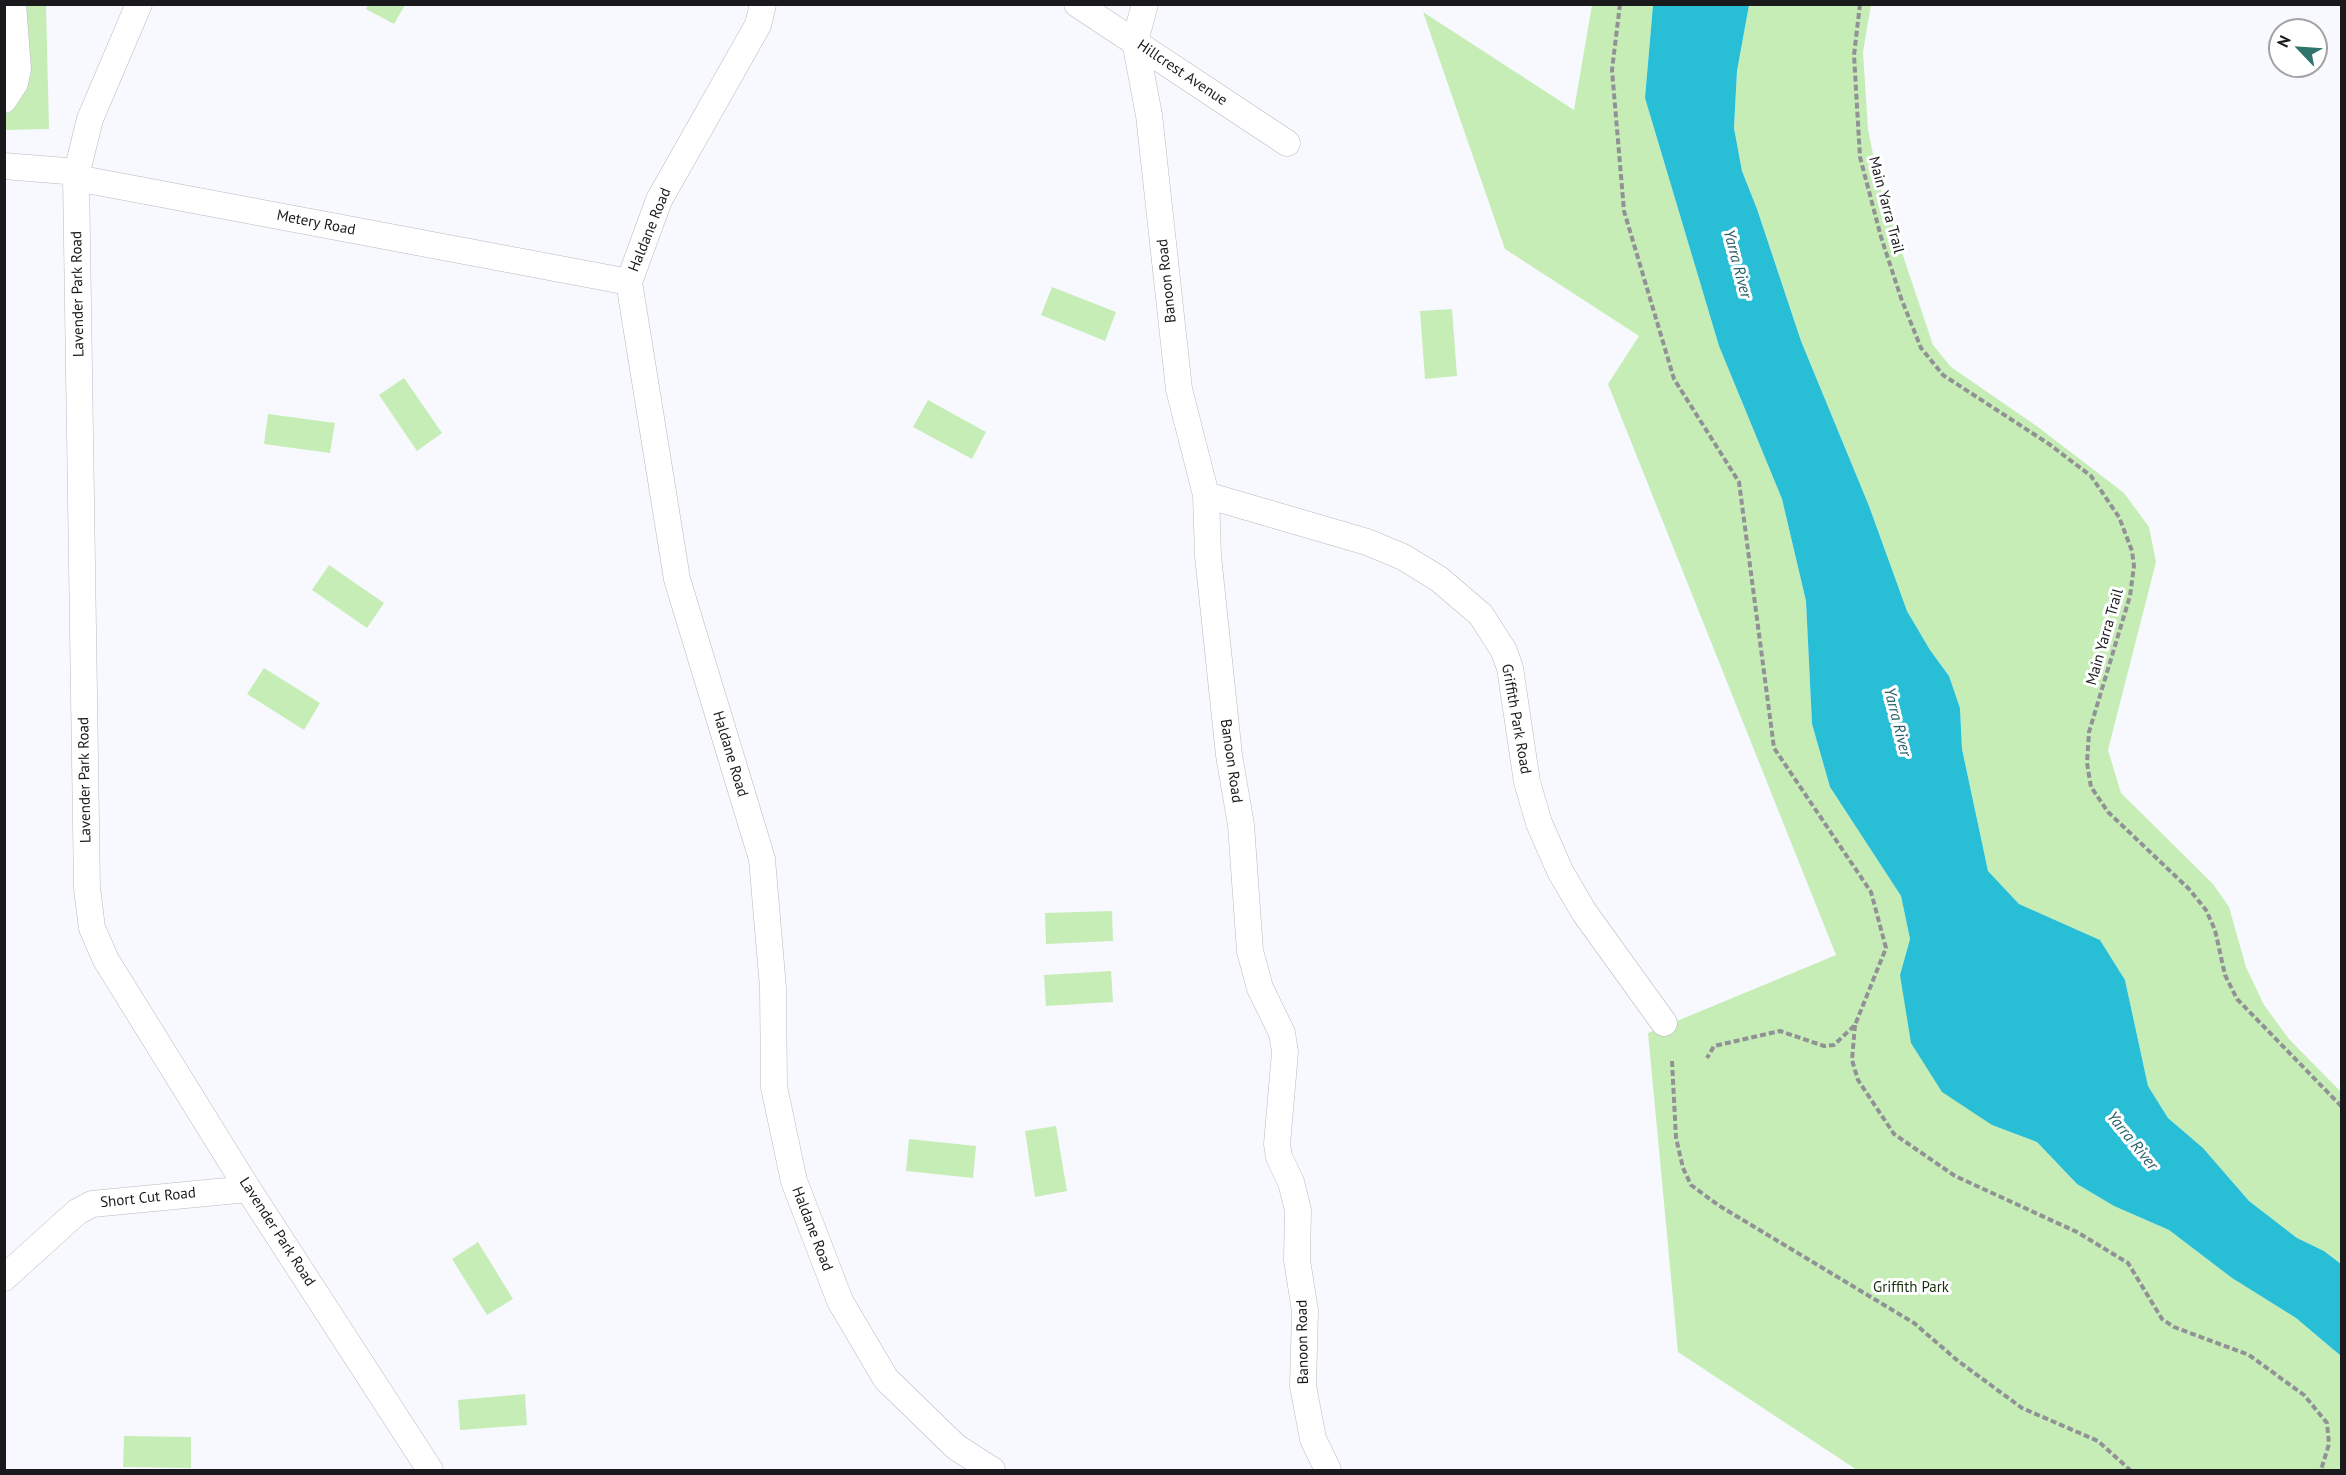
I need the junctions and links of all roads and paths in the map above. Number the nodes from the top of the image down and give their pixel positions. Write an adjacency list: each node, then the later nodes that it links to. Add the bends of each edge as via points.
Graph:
1 (14, 4): 9 (street, via 18,69 15,83)
2 (139, 4): 12 (street, Lavender Park Road, via 90,118)
3 (764, 4): 13 (street, Haldane Road, via 758,25 659,200)
4 (1077, 4): 8 (street, Hillcrest Avenue)
5 (1145, 4): 8 (street)
6 (1620, 4): 16 (path, via 1612,70 1624,210 1674,379 1739,482 1774,748 1871,892 1886,948)
7 (1860, 4): 19 (path, Main Yarra Trail, via 1854,55 1860,157 1881,237 1921,348 1943,375 2091,476 2119,516 2132,551 2130,596 2089,732 2087,763 2091,788 2108,812 2189,888 2206,910 2215,930 2225,975 2237,999)
8 (1135, 41): 10 (street, Hillcrest Avenue); 14 (street, Banoon Road, via 1149,115 1179,389)
9 (4, 100)
10 (1287, 143)
11 (4, 166): 12 (street, Metery Road, via 66,171)
12 (76, 176): 13 (street, Metery Road); 20 (street, Lavender Park Road, via 87,888 92,928 106,960)
13 (629, 282): 23 (street, Haldane Road, via 677,579 762,859 773,988 774,1087 794,1181 840,1301 886,1379 956,1447)
14 (1206, 495): 15 (street, Griffith Park Road, via 1367,542 1403,557 1439,579 1481,615 1510,668 1527,782 1539,823 1560,871 1584,912); 24 (street, Banoon Road, via 1208,556 1229,755 1241,825 1250,951 1260,988 1282,1033 1285,1052 1277,1144 1298,1210 1297,1260 1305,1311 1303,1386 1313,1439)
15 (1664, 1023)
16 (1855, 1025): 17 (path, via 1834,1045 1824,1046 1780,1031 1714,1046); 26 (path, via 1852,1060 1858,1080 1894,1134 1954,1176 2077,1232 2128,1263 2162,1319 2249,1355 2304,1395 2327,1423 2329,1444)
17 (1707, 1058)
18 (1672, 1061): 25 (path, via 1676,1138 1691,1185 1914,1323 2022,1408 2098,1441)
19 (2342, 1107)
20 (248, 1189): 21 (street, Short Cut Road, via 92,1204 77,1212); 22 (street, Lavender Park Road)
21 (4, 1278)
22 (430, 1470)
23 (992, 1470)
24 (1328, 1470)
25 (2130, 1470)
26 (2321, 1470)

